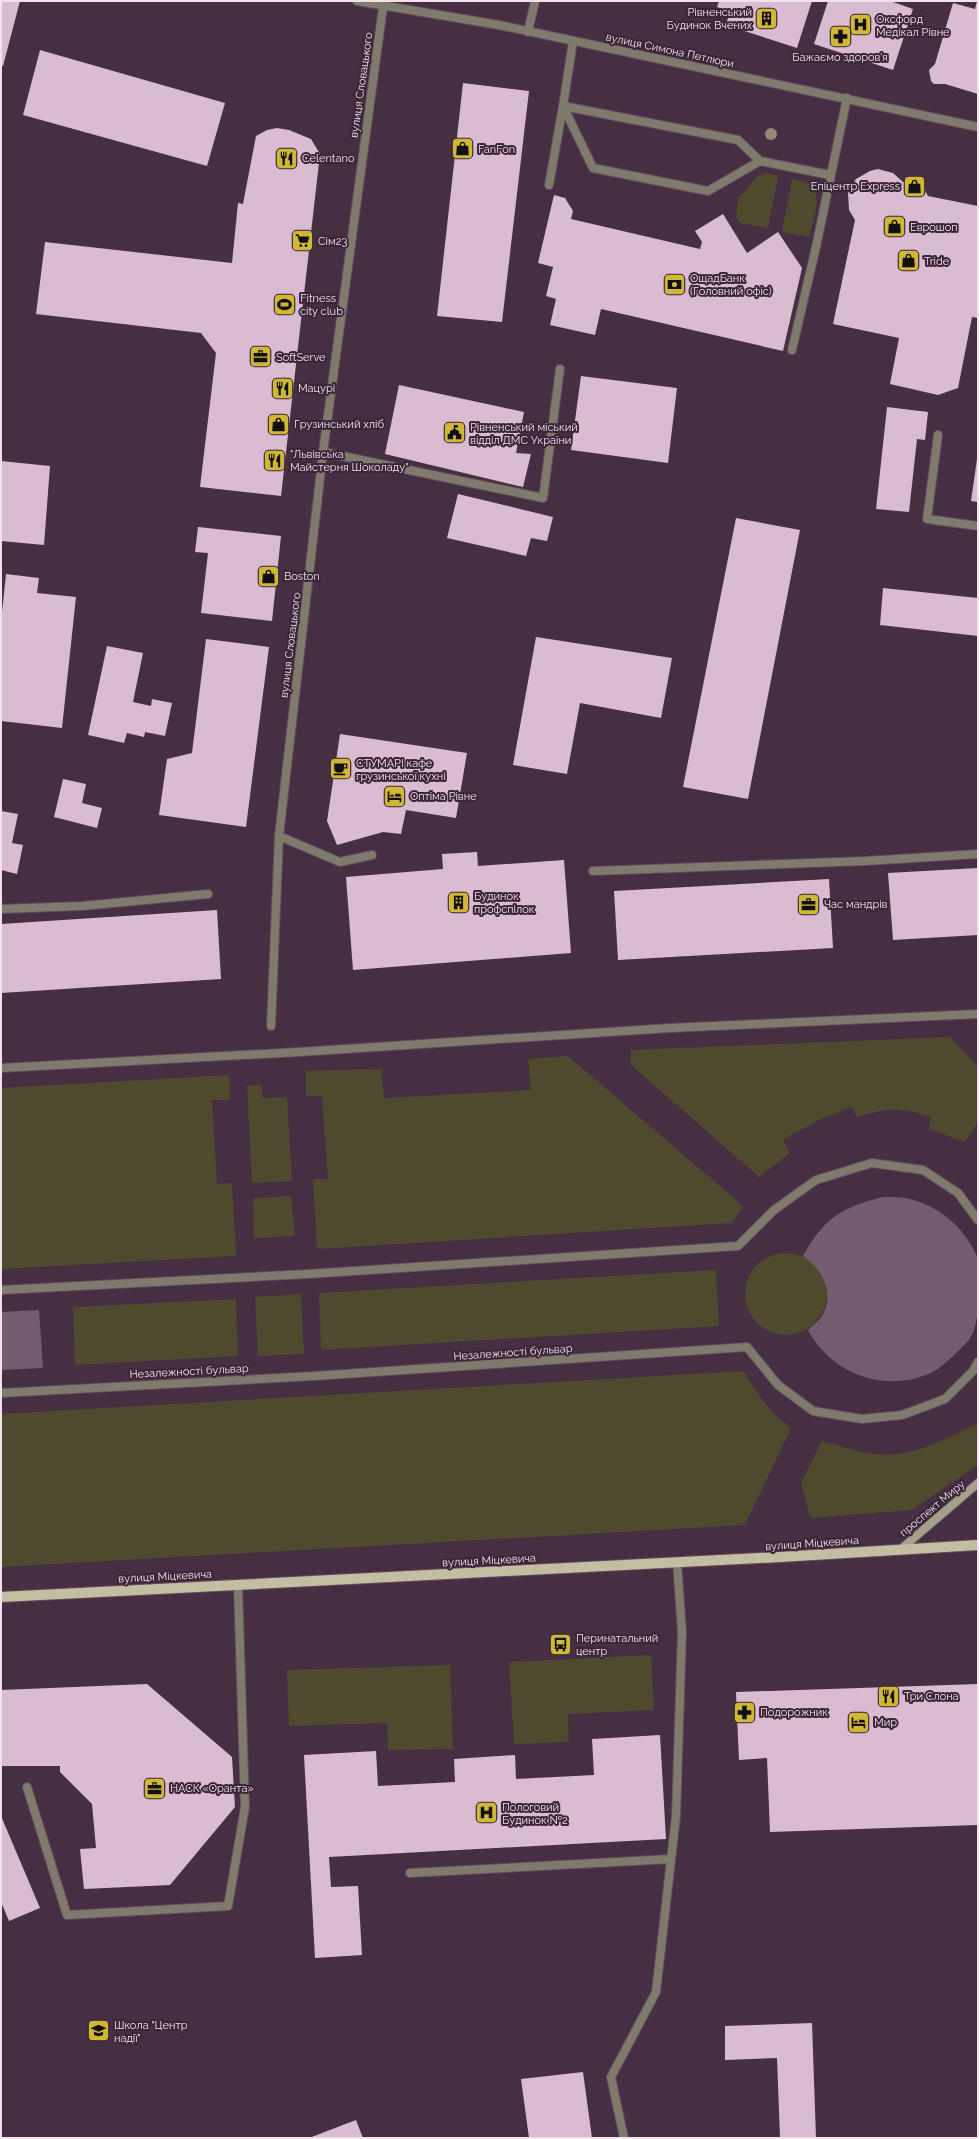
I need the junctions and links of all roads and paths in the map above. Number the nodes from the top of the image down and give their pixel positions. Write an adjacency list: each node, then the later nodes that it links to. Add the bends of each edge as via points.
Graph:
1 (357, 1): 3 (street, вулиця Симона Петлюри)
2 (534, 1): 4 (street)
3 (383, 6): 4 (street, вулиця Симона Петлюри); 15 (street, вулиця Словацького)
4 (528, 32): 5 (street, вулиця Симона Петлюри)
5 (573, 41): 6 (street, вулиця Симона Петлюри); 7 (street)
6 (847, 98): 8 (street, вулиця Симона Петлюри); 10 (street)
7 (564, 106): 9 (street, via 738,140); 9 (street, via 593,168 708,191); 11 (street)
8 (978, 128)
9 (760, 161): 10 (street)
10 (830, 175): 12 (street)
11 (549, 185)
12 (792, 350)
13 (560, 369): 15 (street, via 543,498)
14 (938, 434): 16 (street, via 927,519)
15 (323, 452): 17 (street, вулиця Словацького)
16 (978, 526)
17 (279, 836): 19 (street, via 340,862); 24 (street, вулиця Словацького)
18 (978, 854): 20 (street, via 865,861)
19 (372, 855)
20 (593, 870)
21 (208, 894): 22 (street, via 82,906)
22 (1, 909)
23 (978, 1014): 25 (street, via 670,1028)
24 (271, 1026)
25 (1, 1068)
26 (978, 1220): 27 (street, via 958,1193 924,1170 872,1163 816,1180 774,1210 738,1246 308,1274)
27 (1, 1290)
28 (978, 1362): 29 (street, Незалежності бульвар, via 973,1371 945,1399 902,1415 862,1420 813,1411 778,1385 747,1347 314,1376)
29 (1, 1393)
30 (978, 1483): 32 (street, проспект Миру)
31 (978, 1545): 32 (main road, вулиця Міцкевича)
32 (900, 1549): 33 (main road, вулиця Міцкевича)
33 (677, 1562): 34 (main road, вулиця Міцкевича); 37 (street, via 682,1632 676,1816)
34 (238, 1585): 35 (main road, вулиця Міцкевича); 36 (street, via 245,1807 228,1906 67,1915)
35 (1, 1597)
36 (27, 1787)
37 (671, 1859): 38 (street); 39 (street, via 656,1992 610,2076)
38 (410, 1873)
39 (624, 2138)

